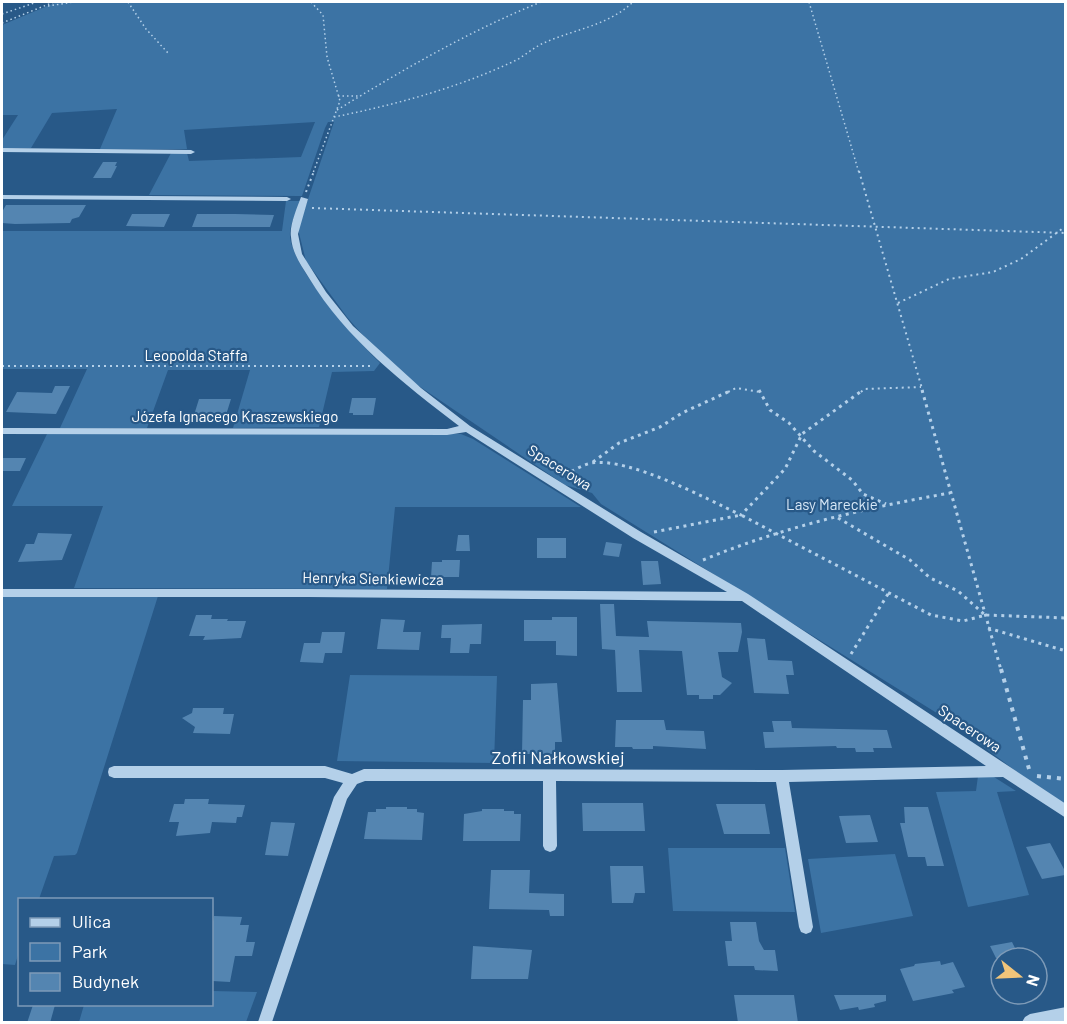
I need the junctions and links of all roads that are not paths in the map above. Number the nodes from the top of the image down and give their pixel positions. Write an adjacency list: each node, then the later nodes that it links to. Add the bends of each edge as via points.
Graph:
1 (2, 150): 2 (street)
2 (191, 152)
3 (2, 197): 4 (street)
4 (287, 199)
5 (302, 203): 6 (street, Spacerowa, via 294,234 298,254 335,309 390,366)
6 (467, 428): 7 (street, Józefa Ignacego Kraszewskiego, via 447,432); 9 (street, Spacerowa)
7 (2, 431)
8 (2, 593): 9 (street, Henryka Sienkiewicza)
9 (744, 597): 10 (street, Spacerowa)
10 (1004, 771): 13 (street, Zofii Nałkowskiej); 15 (street, Spacerowa)
11 (114, 772): 14 (street, Zofii Nałkowskiej, via 325,772)
12 (549, 775): 13 (street, Zofii Nałkowskiej); 14 (street, Zofii Nałkowskiej, via 372,774); 16 (street)
13 (782, 776): 17 (street)
14 (352, 780): 19 (street, via 341,796)
15 (1065, 812)
16 (550, 846)
17 (806, 927)
18 (1065, 1014): 20 (street)
19 (265, 1023)
20 (1030, 1023)

